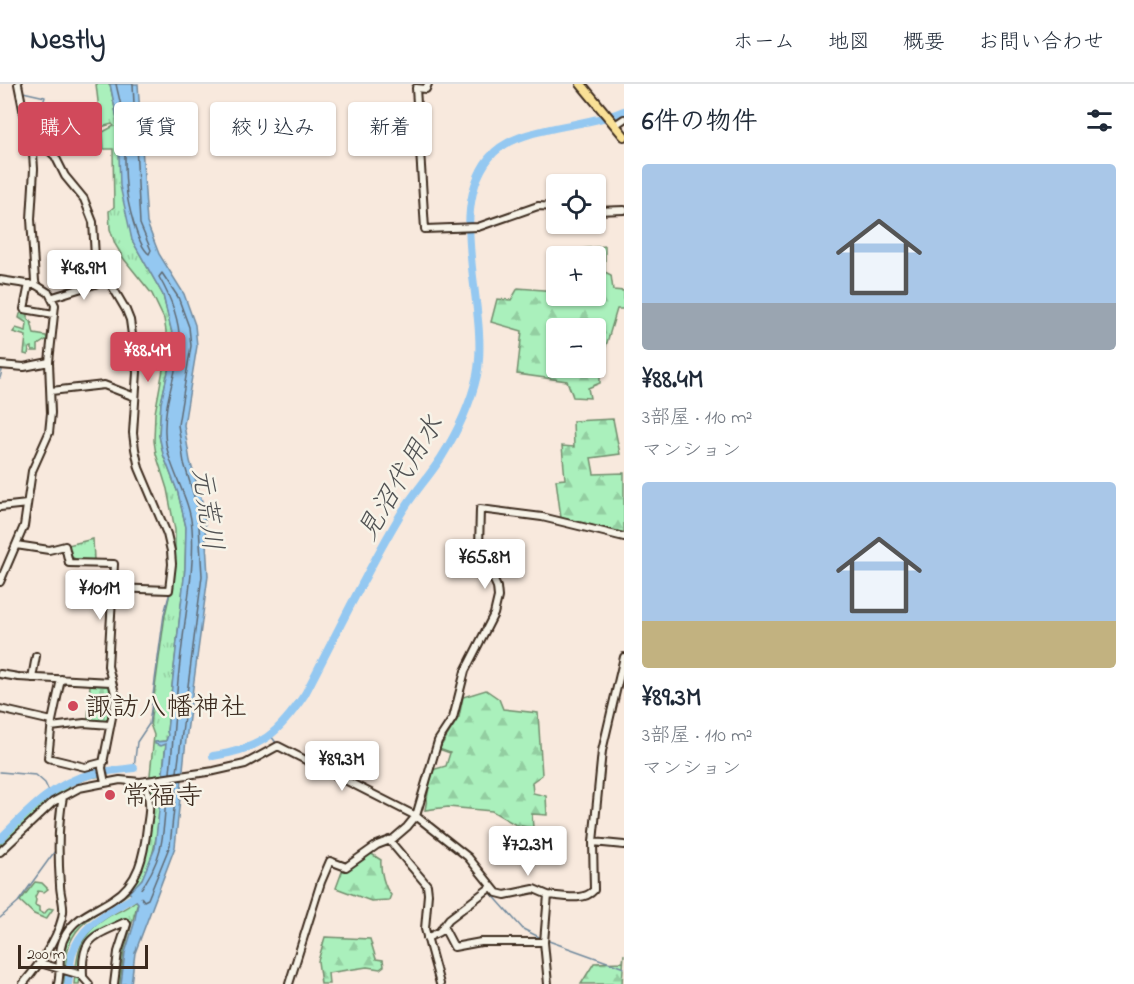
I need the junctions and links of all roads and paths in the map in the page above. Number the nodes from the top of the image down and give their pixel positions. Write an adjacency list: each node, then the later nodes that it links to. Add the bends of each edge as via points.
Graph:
1 (18, 84): 4 (street)
2 (428, 84): 10 (street, via 426,88 416,88 425,229 481,226 537,206)
3 (581, 84): 6 (main road)
4 (21, 102)
5 (624, 119): 6 (street)
6 (614, 124): 7 (main road)
7 (624, 136)
8 (34, 156): 15 (street)
9 (55, 156): 14 (street, via 84,199 93,222 95,257)
10 (546, 206)
11 (624, 210): 12 (street)
12 (606, 211)
13 (0, 280): 15 (street)
14 (108, 280): 16 (street); 21 (street, via 129,320 137,372)
15 (32, 285): 16 (street); 17 (street, via 24,309)
16 (53, 297): 17 (street)
17 (54, 314): 18 (street)
18 (49, 362): 19 (street); 20 (street)
19 (0, 366)
20 (51, 391): 21 (street, via 104,385); 22 (street, via 49,433 32,471)
21 (135, 397): 27 (street, via 135,449 167,534 171,576 169,590)
22 (27, 504): 23 (street); 25 (street)
23 (0, 507)
24 (624, 537): 40 (street, via 542,517 480,509 479,548 497,587 498,602 465,671 453,718 438,741)
25 (16, 545): 26 (street); 27 (street, via 49,550 65,546 69,563 114,564)
26 (0, 582)
27 (114, 588): 33 (street, via 108,666)
28 (36, 656): 31 (street)
29 (624, 657): 42 (street, via 602,752)
30 (0, 674): 31 (street)
31 (32, 678): 32 (street)
32 (61, 679): 33 (street); 35 (street)
33 (111, 682): 36 (street, via 116,697)
34 (0, 709): 35 (street)
35 (51, 724): 36 (street); 37 (street, via 48,758)
36 (110, 725): 37 (street)
37 (104, 772): 38 (street, via 120,780); 39 (street)
38 (148, 781): 40 (street, via 244,764 278,746); 51 (street, via 145,849 136,874 125,890 91,910 68,931)
39 (63, 797): 44 (street); 50 (street, via 58,843 63,912)
40 (416, 816): 41 (street); 45 (street, via 468,857)
41 (389, 840): 48 (street, via 427,885); 57 (street, via 346,867 330,861)
42 (593, 842): 43 (street); 46 (street, via 594,890 584,897)
43 (624, 845)
44 (0, 852)
45 (490, 887): 46 (street, via 505,895 531,889); 47 (street)
46 (548, 895): 49 (street)
47 (443, 926): 48 (street); 49 (street, via 454,947 481,942)
48 (427, 938): 58 (street)
49 (544, 942): 59 (street)
50 (40, 963): 51 (street); 53 (street)
51 (58, 967): 52 (street); 54 (street)
52 (82, 975): 55 (street); 56 (street, via 88,942 125,922)
53 (22, 984)
54 (58, 984)
55 (89, 984)
56 (114, 984)
57 (289, 984)
58 (440, 984)
59 (548, 984)

